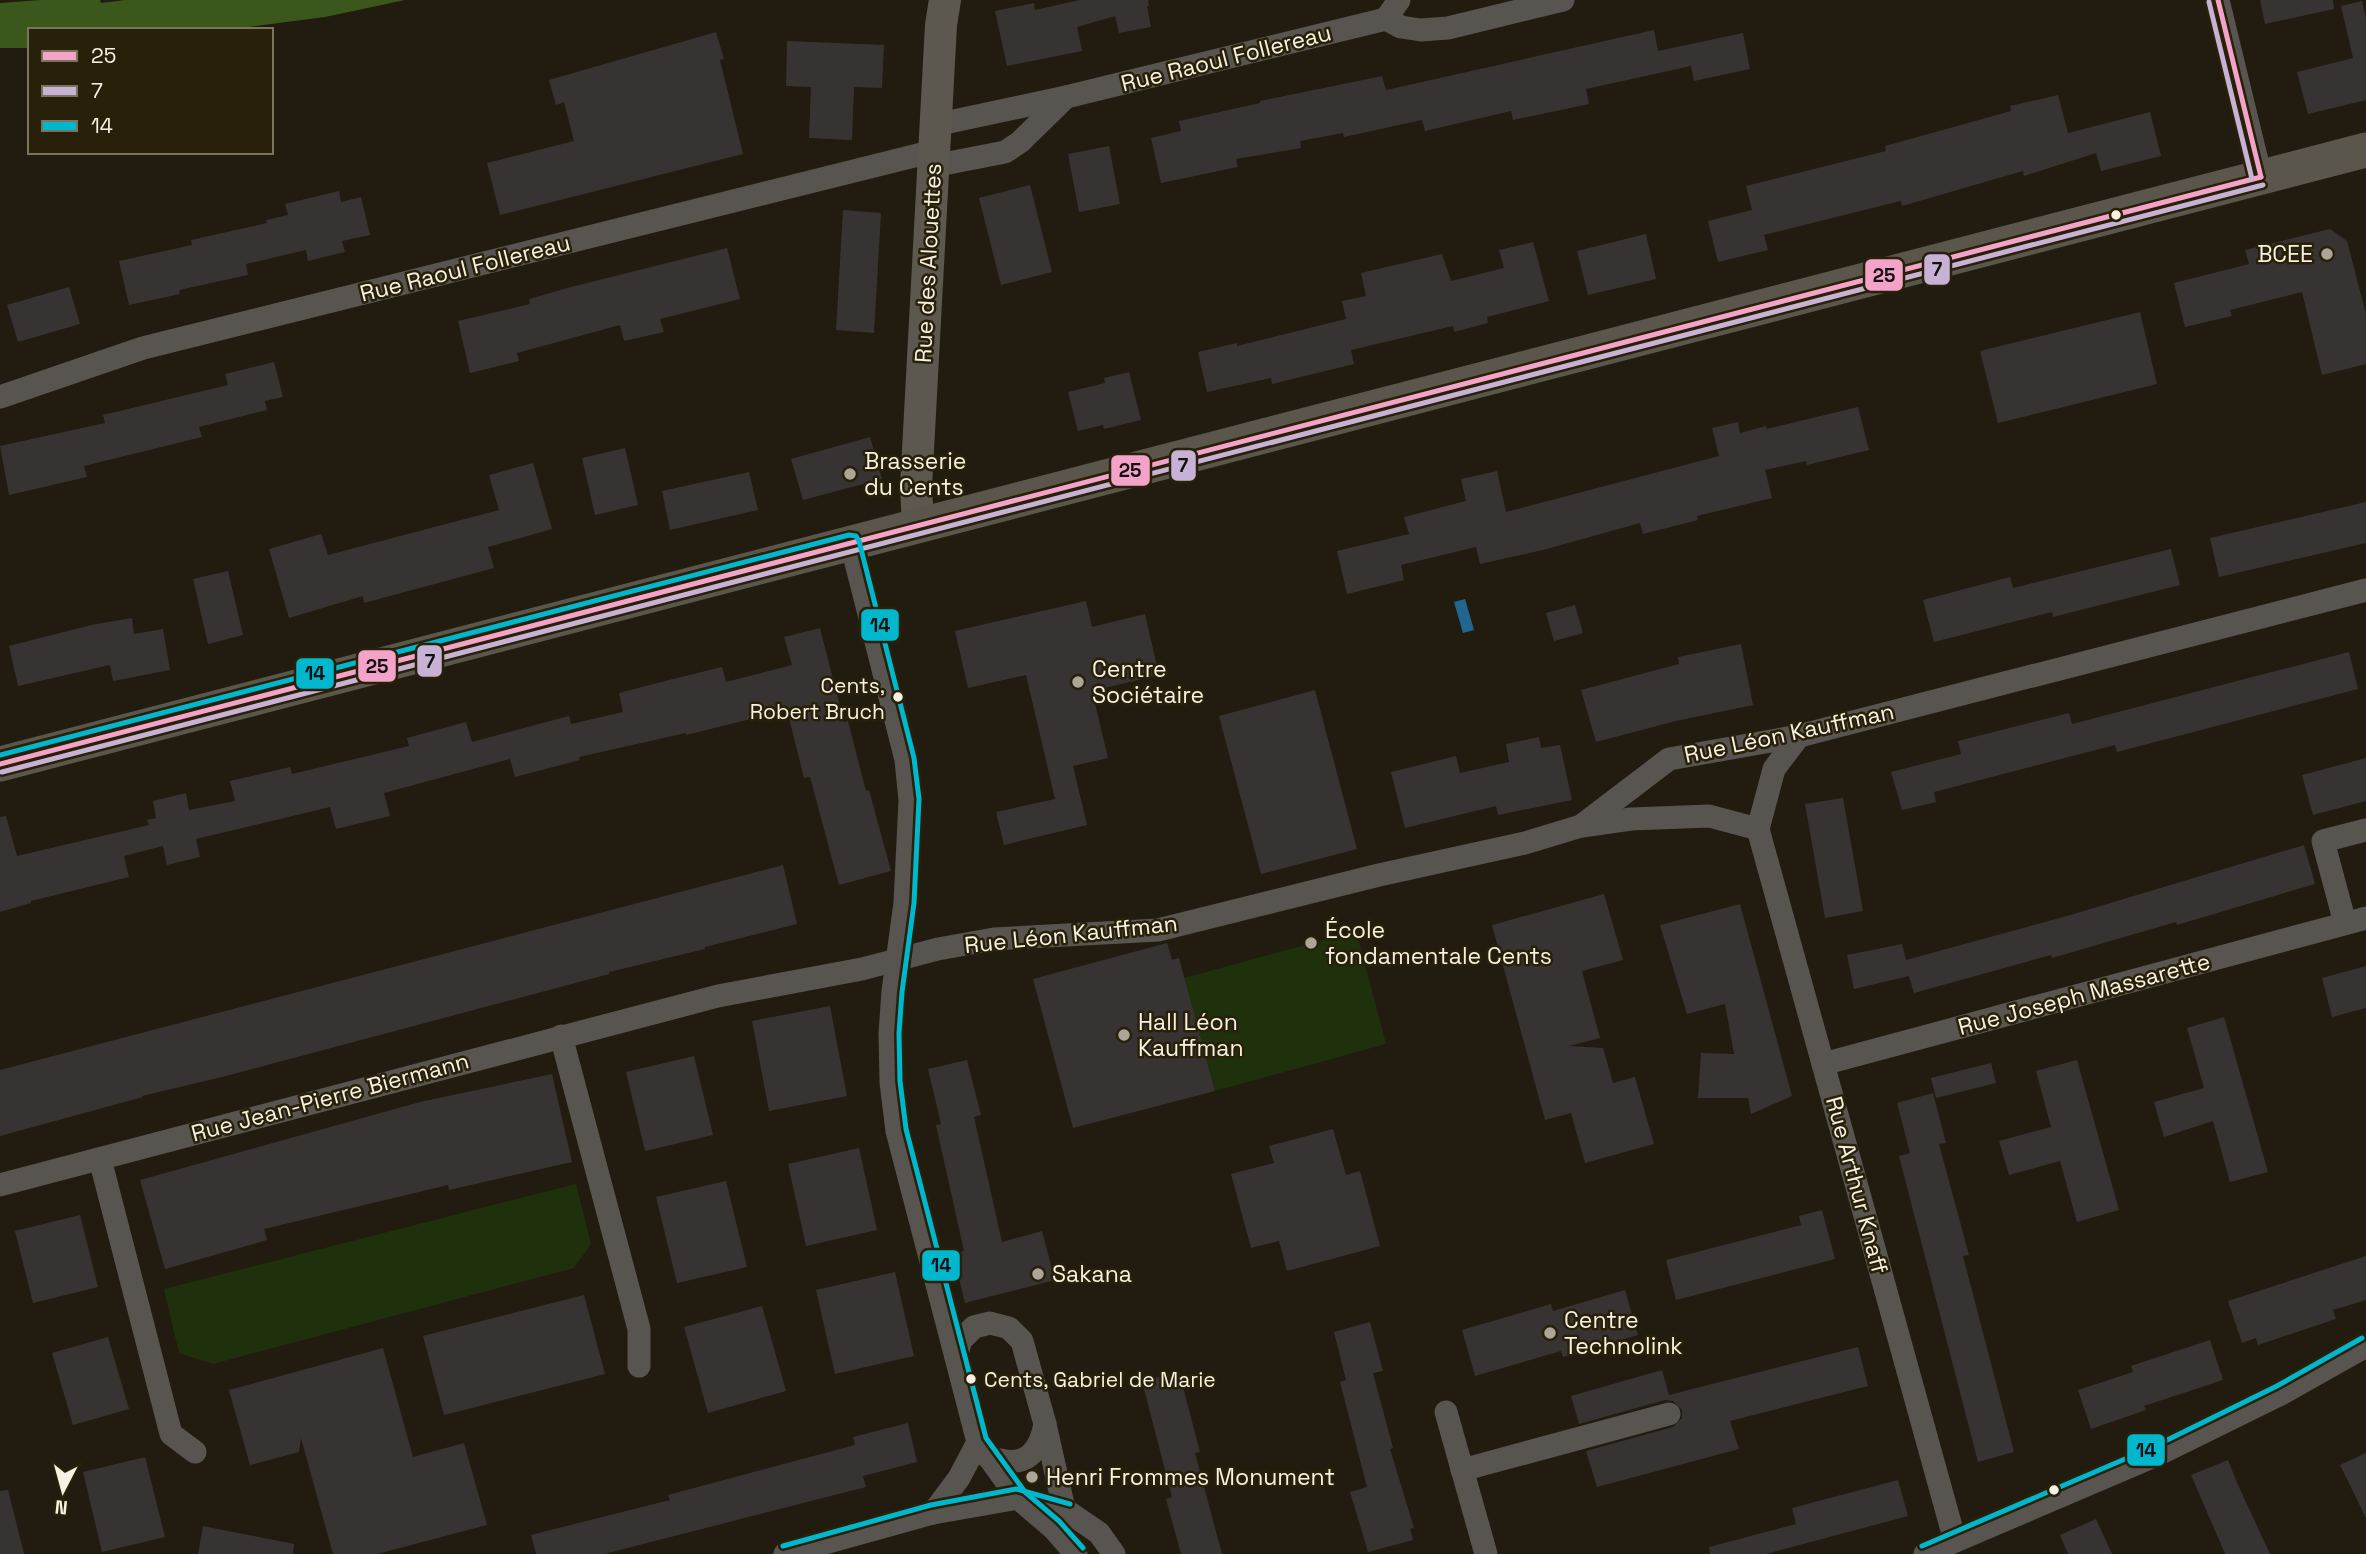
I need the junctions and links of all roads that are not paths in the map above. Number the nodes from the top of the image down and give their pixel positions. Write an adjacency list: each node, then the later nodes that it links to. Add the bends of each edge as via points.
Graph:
1 (945, 0): 6 (main road, Rue des Alouettes)
2 (1563, 0): 4 (street, Rue Raoul Follereau, via 1421,30 1402,27)
3 (2218, 0): 8 (street)
4 (1392, 9): 5 (street, Rue Raoul Follereau)
5 (1066, 97): 6 (street, Rue Raoul Follereau); 6 (street, Rue Raoul Follereau, via 1005,152)
6 (934, 148): 9 (street, Rue Raoul Follereau, via 143,348); 10 (main road, Rue des Alouettes, via 916,487)
7 (2364, 156): 8 (main road)
8 (2261, 177): 10 (main road)
9 (0, 397)
10 (918, 525): 11 (main road)
11 (851, 543): 14 (main road); 19 (street, via 906,760 909,842)
12 (2366, 590): 13 (street, Rue Léon Kauffman)
13 (1799, 736): 15 (street, Rue Léon Kauffman, via 1670,759); 16 (street, via 1774,769)
14 (0, 764)
15 (1581, 826): 16 (street, via 1709,816); 19 (street, Rue Léon Kauffman, via 1158,930 994,939)
16 (1758, 829): 21 (street, Rue Arthur Knaff)
17 (2366, 830): 18 (street, Rue Joseph Massarette, via 2323,841)
18 (2355, 920): 21 (street, Rue Joseph Massarette)
19 (898, 959): 20 (street, Rue Jean-Pierre Biermann, via 718,996); 25 (street, via 890,1033 897,1130)
20 (561, 1036): 22 (street, Rue Jean-Pierre Biermann); 26 (street, via 639,1329)
21 (1823, 1064): 36 (street, Rue Arthur Knaff)
22 (100, 1158): 23 (street, Rue Jean-Pierre Biermann); 31 (street, via 171,1434)
23 (0, 1185)
24 (2366, 1346): 36 (street, via 2157,1455)
25 (956, 1357): 29 (street, via 961,1340 974,1327 990,1323 1009,1328 1022,1341); 30 (street)
26 (639, 1366)
27 (1446, 1412): 32 (street)
28 (1669, 1414): 32 (street)
29 (1045, 1424): 30 (street, via 1041,1444 1027,1458 1007,1463); 34 (street)
30 (983, 1450): 33 (street); 35 (street)
31 (195, 1452)
32 (1462, 1470): 40 (street)
33 (1018, 1498): 34 (street); 35 (street); 38 (street)
34 (1064, 1509): 39 (street, via 1099,1533)
35 (933, 1513): 37 (street)
36 (1955, 1541): 41 (street)
37 (785, 1554)
38 (1076, 1554)
39 (1114, 1554)
40 (1486, 1554)
41 (1925, 1554)

